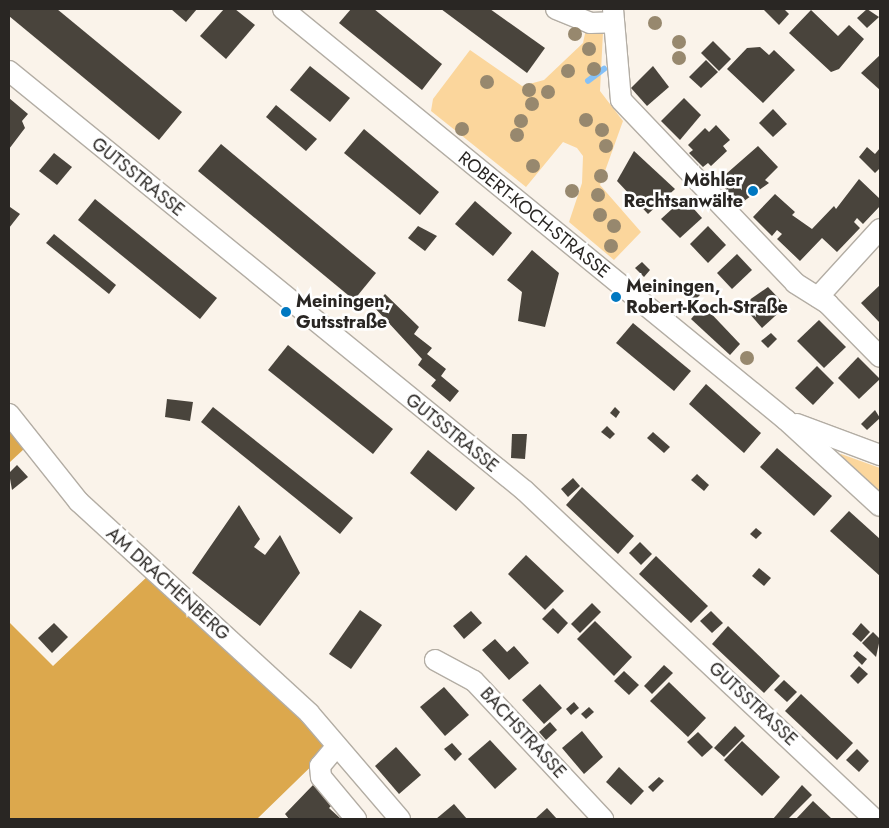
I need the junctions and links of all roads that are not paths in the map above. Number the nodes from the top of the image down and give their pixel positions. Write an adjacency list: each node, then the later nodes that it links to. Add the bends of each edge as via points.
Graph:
1 (283, 9): 9 (street, ROBERT-KOCH-STRASSE)
2 (556, 9): 3 (street, via 590,23)
3 (613, 16): 6 (street, via 621,100 795,283)
4 (9, 71): 17 (street, GUTSSTRASSE, via 525,491)
5 (880, 229): 6 (street)
6 (818, 297): 7 (street)
7 (880, 357)
8 (9, 414): 13 (street, AM DRACHENBERG, via 79,502 309,713)
9 (786, 420): 10 (street, ROBERT-KOCH-STRASSE); 11 (street, ROBERT-KOCH-STRASSE)
10 (880, 455)
11 (880, 506)
12 (434, 660): 16 (street, BACHSTRASSE, via 458,669 495,701)
13 (336, 747): 14 (street, via 320,766 322,777); 15 (street, AM DRACHENBERG)
14 (356, 819)
15 (400, 819)
16 (603, 819)
17 (874, 819)

